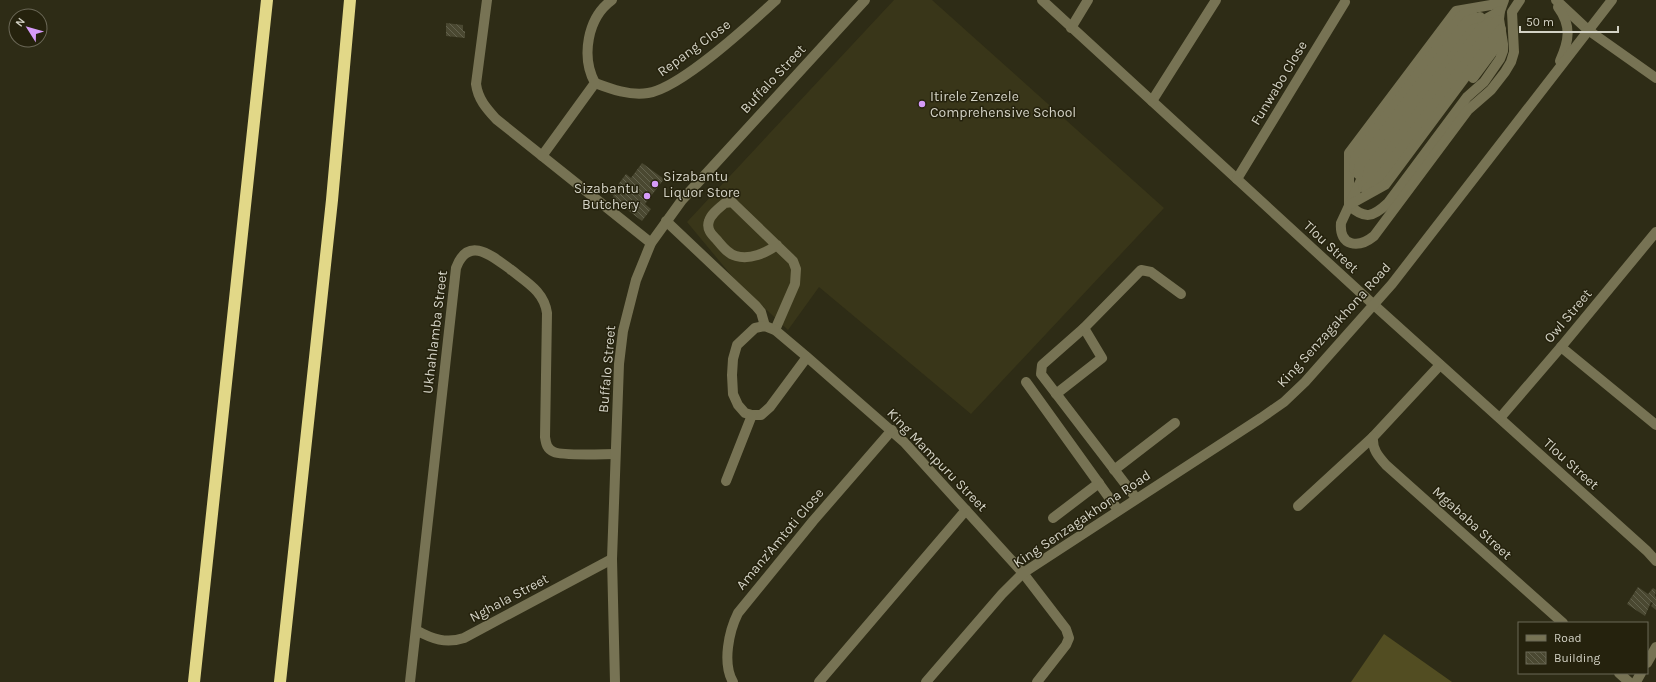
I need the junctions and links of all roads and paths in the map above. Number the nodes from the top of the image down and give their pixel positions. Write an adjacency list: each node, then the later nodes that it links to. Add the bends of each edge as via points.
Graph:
1 (267, 0): 61 (highway)
2 (350, 0): 62 (highway, via 331,208)
3 (487, 0): 21 (street, via 477,67 478,95 488,111)
4 (612, 0): 19 (street, via 597,14 592,24 587,58)
5 (776, 0): 19 (street, Repang Close, via 716,52 666,88 635,93)
6 (865, 0): 24 (street, Buffalo Street, via 694,186)
7 (1042, 0): 15 (street, Tlou Street)
8 (1088, 0): 15 (street)
9 (1216, 0): 20 (street)
10 (1520, 0): 23 (street, via 1512,12 1514,52 1505,72 1491,90 1468,110 1367,242 1354,245 1342,236 1342,223)
11 (1555, 0): 16 (street); 17 (street, via 1566,20 1568,30 1567,40)
12 (1612, 0): 16 (street, King Senzagakhona Road)
13 (1345, 2): 22 (street, Funwabo Close)
14 (1501, 17): 23 (street, via 1479,31); 23 (street, via 1385,184); 23 (street, via 1467,21 1360,164); 23 (street, via 1503,51 1492,71 1467,97 1388,203 1372,215 1357,212); 23 (street, via 1456,11 1349,153)
15 (1071, 28): 20 (street, Tlou Street)
16 (1588, 30): 17 (street, King Senzagakhona Road); 18 (street)
17 (1555, 72): 29 (street, King Senzagakhona Road)
18 (1656, 78)
19 (595, 83): 21 (street)
20 (1152, 101): 22 (street, Tlou Street)
21 (542, 156): 26 (street)
22 (1237, 179): 29 (street, Tlou Street)
23 (1349, 205)
24 (666, 221): 26 (street, Buffalo Street); 30 (street, King Mampuru Street, via 756,306)
25 (1656, 232): 32 (street, Owl Street)
26 (651, 243): 43 (street, Buffalo Street, via 636,280 623,332)
27 (777, 245): 27 (street, via 732,202 725,203 709,220 708,227 712,235 735,256 757,255); 30 (street, via 793,260 796,269 795,284)
28 (1180, 294): 31 (street, via 1151,272 1141,270)
29 (1374, 306): 34 (street, Tlou Street); 47 (street, King Senzagakhona Road, via 1284,402)
30 (770, 328): 33 (street, King Mampuru Street); 37 (street, via 755,328 746,335 737,345 733,359 733,394 745,413)
31 (1084, 328): 36 (street, via 1042,365 1041,374); 36 (street, via 1102,358)
32 (1562, 346): 38 (street, Owl Street); 40 (street)
33 (807, 357): 37 (street, via 770,407 761,415); 41 (street, King Mampuru Street)
34 (1440, 365): 38 (street, Tlou Street); 42 (street)
35 (1026, 382): 46 (street)
36 (1056, 394): 44 (street)
37 (752, 415): 45 (street)
38 (1500, 418): 53 (street, Tlou Street)
39 (1175, 423): 44 (street)
40 (1656, 425)
41 (892, 430): 49 (street, King Mampuru Street); 64 (street, Amanz'Amtoti Close, via 738,613 728,642 728,662)
42 (1373, 437): 48 (street); 55 (street, Mgababa Street, via 1375,450 1386,465)
43 (615, 454): 52 (street, Buffalo Street); 56 (street, Ukhahlamba Street, via 558,454 548,448 545,437 546,303 535,288 490,254 478,250 466,253 456,268)
44 (1114, 470): 47 (street)
45 (726, 481)
46 (1098, 483): 50 (street); 51 (street)
47 (1136, 498): 50 (street, King Senzagakhona Road)
48 (1298, 506)
49 (966, 510): 54 (street, King Mampuru Street); 65 (street)
50 (1118, 510): 54 (street, King Senzagakhona Road)
51 (1053, 518)
52 (612, 560): 56 (street, Nghala Street, via 464,638 442,641); 60 (street, Buffalo Street)
53 (1656, 561)
54 (1023, 573): 66 (street, King Senzagakhona Road); 67 (street, King Mampuru Street, via 1066,629 1069,638)
55 (1562, 622)
56 (416, 630): 63 (street, Ukhahlamba Street)
57 (1656, 647): 58 (street)
58 (1648, 661)
59 (1620, 674): 68 (street)
60 (613, 681)
61 (194, 682)
62 (280, 682)
63 (410, 682)
64 (733, 682)
65 (819, 682)
66 (926, 682)
67 (1037, 682)
68 (1629, 682)

